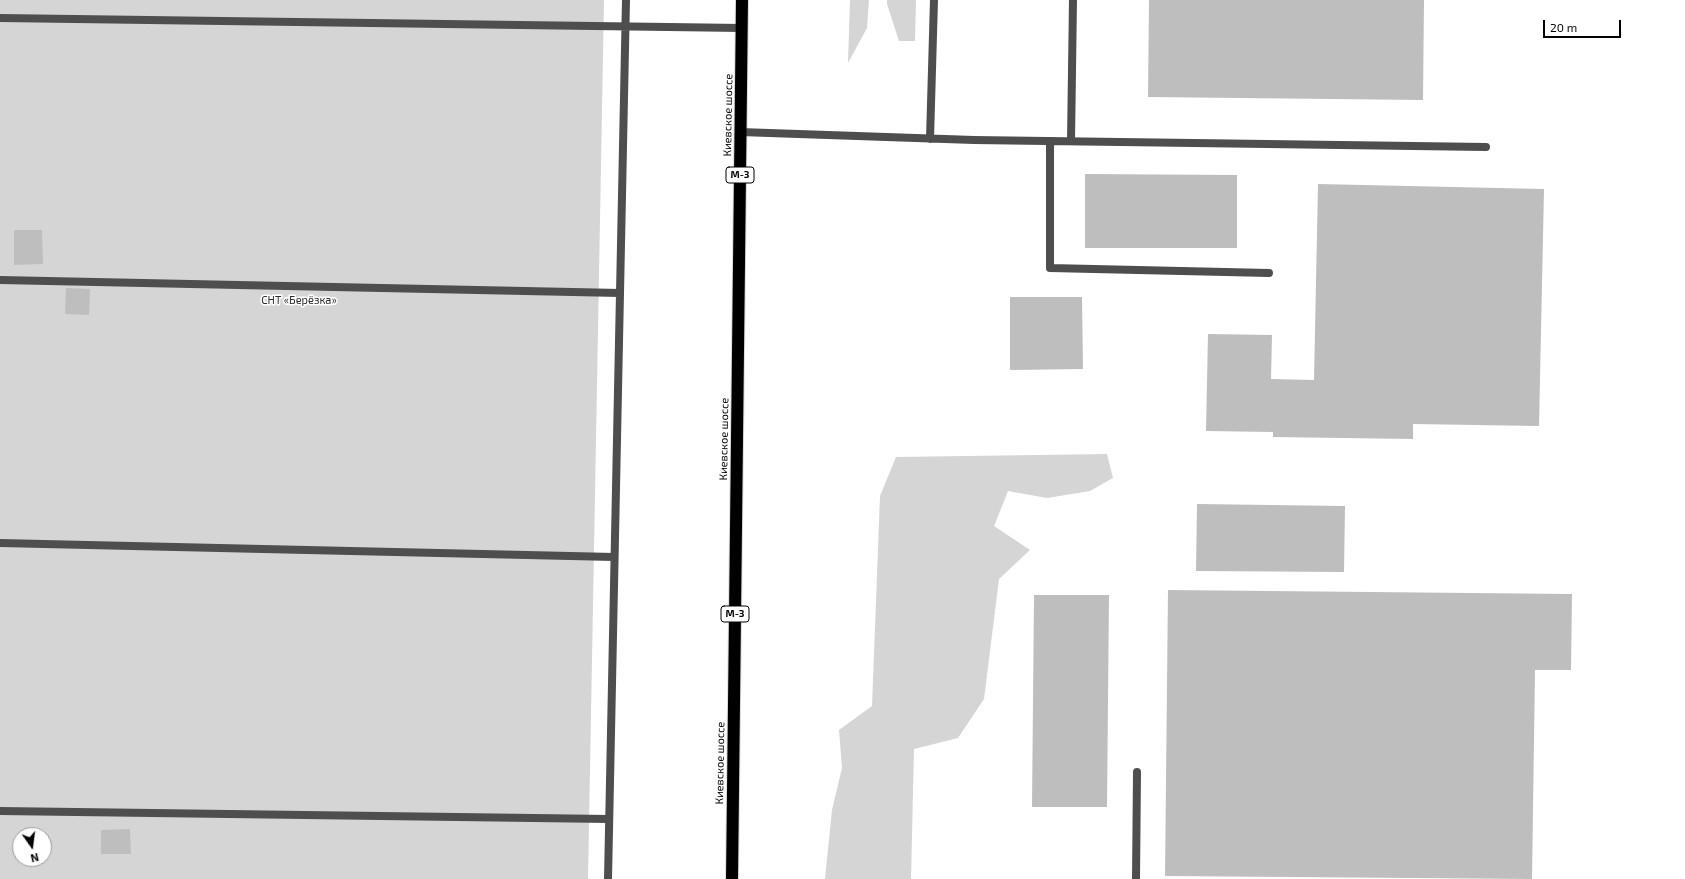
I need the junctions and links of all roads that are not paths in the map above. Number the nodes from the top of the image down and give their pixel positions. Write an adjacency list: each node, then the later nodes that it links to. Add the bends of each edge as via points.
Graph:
1 (626, 0): 6 (lane)
2 (742, 0): 7 (highway, Киевское шоссе / М-3)
3 (934, 0): 9 (lane)
4 (1073, 0): 11 (lane)
5 (0, 18): 6 (lane)
6 (625, 26): 7 (lane); 15 (lane)
7 (742, 28): 8 (highway, Киевское шоссе / М-3)
8 (740, 132): 9 (lane); 22 (highway, Киевское шоссе / М-3)
9 (930, 138): 10 (lane)
10 (1050, 141): 11 (lane); 13 (lane, via 1050,268)
11 (1070, 141): 12 (lane)
12 (1486, 147)
13 (1269, 273)
14 (0, 280): 15 (lane)
15 (620, 293): 17 (lane)
16 (0, 543): 17 (lane)
17 (614, 557): 20 (lane)
18 (1137, 772): 23 (lane)
19 (0, 811): 20 (lane)
20 (609, 819): 21 (lane)
21 (608, 879)
22 (732, 879)
23 (1136, 879)

